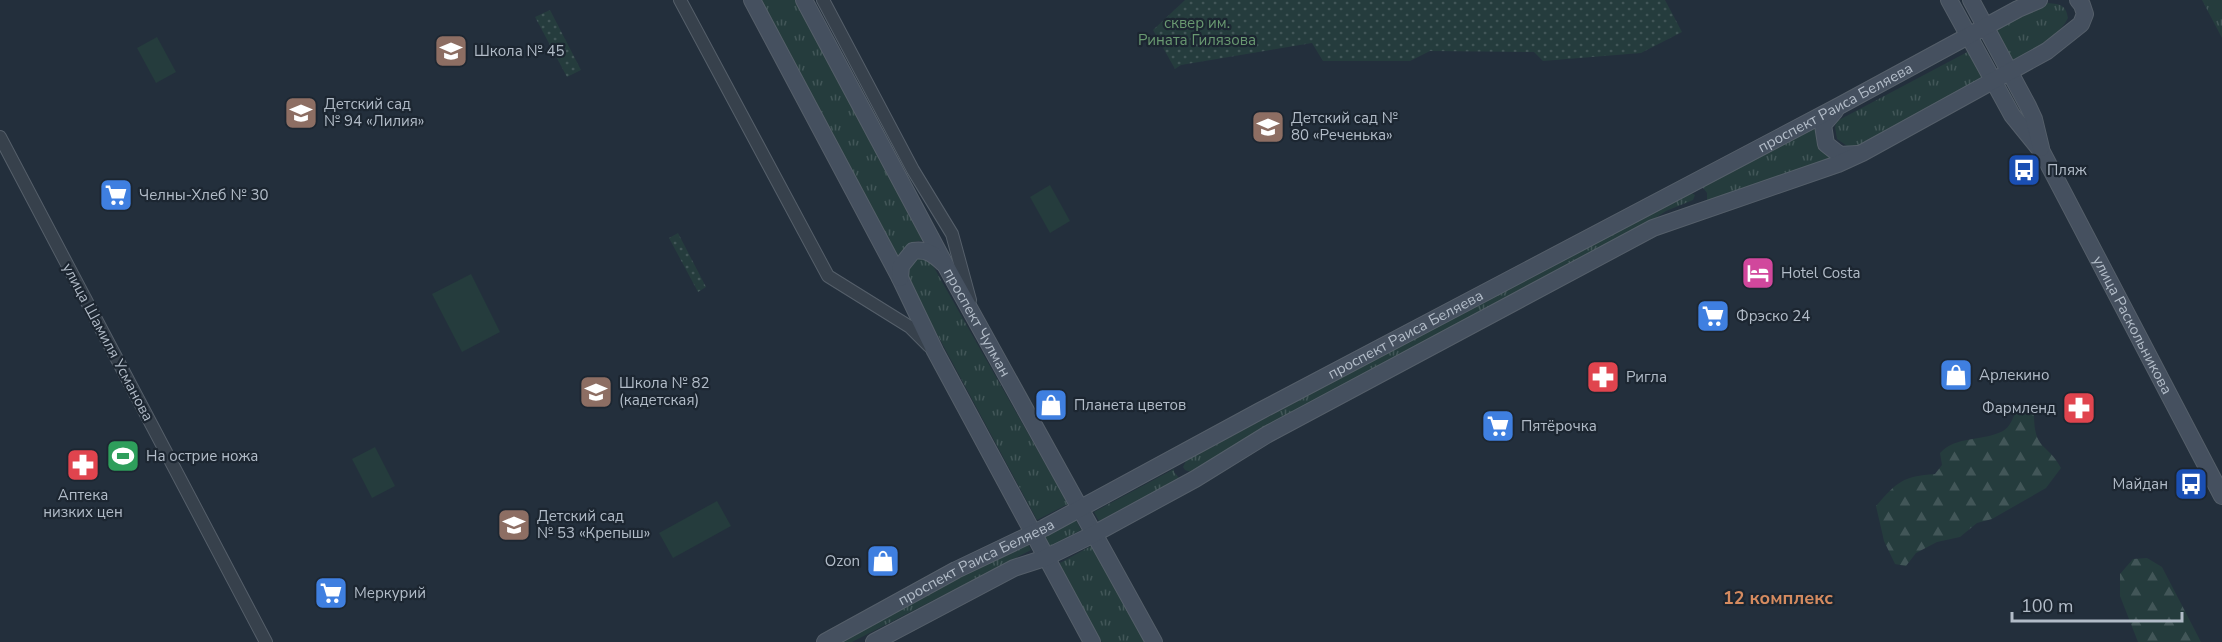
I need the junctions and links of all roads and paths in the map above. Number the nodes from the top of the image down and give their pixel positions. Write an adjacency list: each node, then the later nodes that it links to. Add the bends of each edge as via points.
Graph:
1 (680, 0): 22 (street, via 828,276 910,327)
2 (752, 0): 20 (street)
3 (804, 0): 19 (street, проспект Чулман)
4 (823, 0): 21 (street, via 913,170 952,234)
5 (1949, 0): 10 (street, улица Раскольникова)
6 (1971, 0): 9 (street, улица Раскольникова)
7 (2039, 0): 9 (street, проспект Раиса Беляева)
8 (2078, 0): 11 (street, проспект Раиса Беляева, via 2085,14 2081,24 2048,51)
9 (1986, 27): 10 (street, проспект Раиса Беляева); 11 (street, улица Раскольникова)
10 (1970, 36): 12 (street, улица Раскольникова); 13 (street, проспект Раиса Беляева)
11 (2009, 73): 12 (street, проспект Раиса Беляева); 15 (street, улица Раскольникова, via 2034,119)
12 (1994, 81): 15 (street, улица Раскольникова, via 2012,115); 16 (street, проспект Раиса Беляева)
13 (1839, 106): 16 (street, via 1823,124 1826,144 1839,155); 17 (street, проспект Раиса Беляева)
14 (0, 137): 30 (street, улица Шамиля Усманова)
15 (2042, 152): 25 (street, улица Раскольникова)
16 (1862, 153): 18 (street, проспект Раиса Беляева)
17 (1688, 186): 18 (street, via 1702,196); 23 (street, проспект Раиса Беляева)
18 (1696, 212): 24 (street, проспект Раиса Беляева, via 1653,228 1268,434)
19 (947, 268): 20 (street, via 933,254 913,251 901,266); 21 (street, проспект Чулман)
20 (900, 278): 22 (street)
21 (975, 316): 26 (street, проспект Чулман)
22 (935, 351): 27 (street)
23 (1184, 452): 24 (street, via 1179,460 1180,472); 26 (street, проспект Раиса Беляева)
24 (1195, 479): 28 (street, проспект Раиса Беляева)
25 (2222, 496)
26 (1080, 509): 27 (street, проспект Раиса Беляева); 28 (street, проспект Чулман)
27 (1032, 533): 29 (street); 31 (street, проспект Раиса Беляева)
28 (1094, 534): 29 (street, проспект Раиса Беляева); 34 (street, проспект Чулман)
29 (1045, 558): 32 (street, проспект Раиса Беляева, via 1014,568); 33 (street)
30 (267, 642)
31 (825, 642)
32 (874, 642)
33 (1092, 642)
34 (1154, 642)

